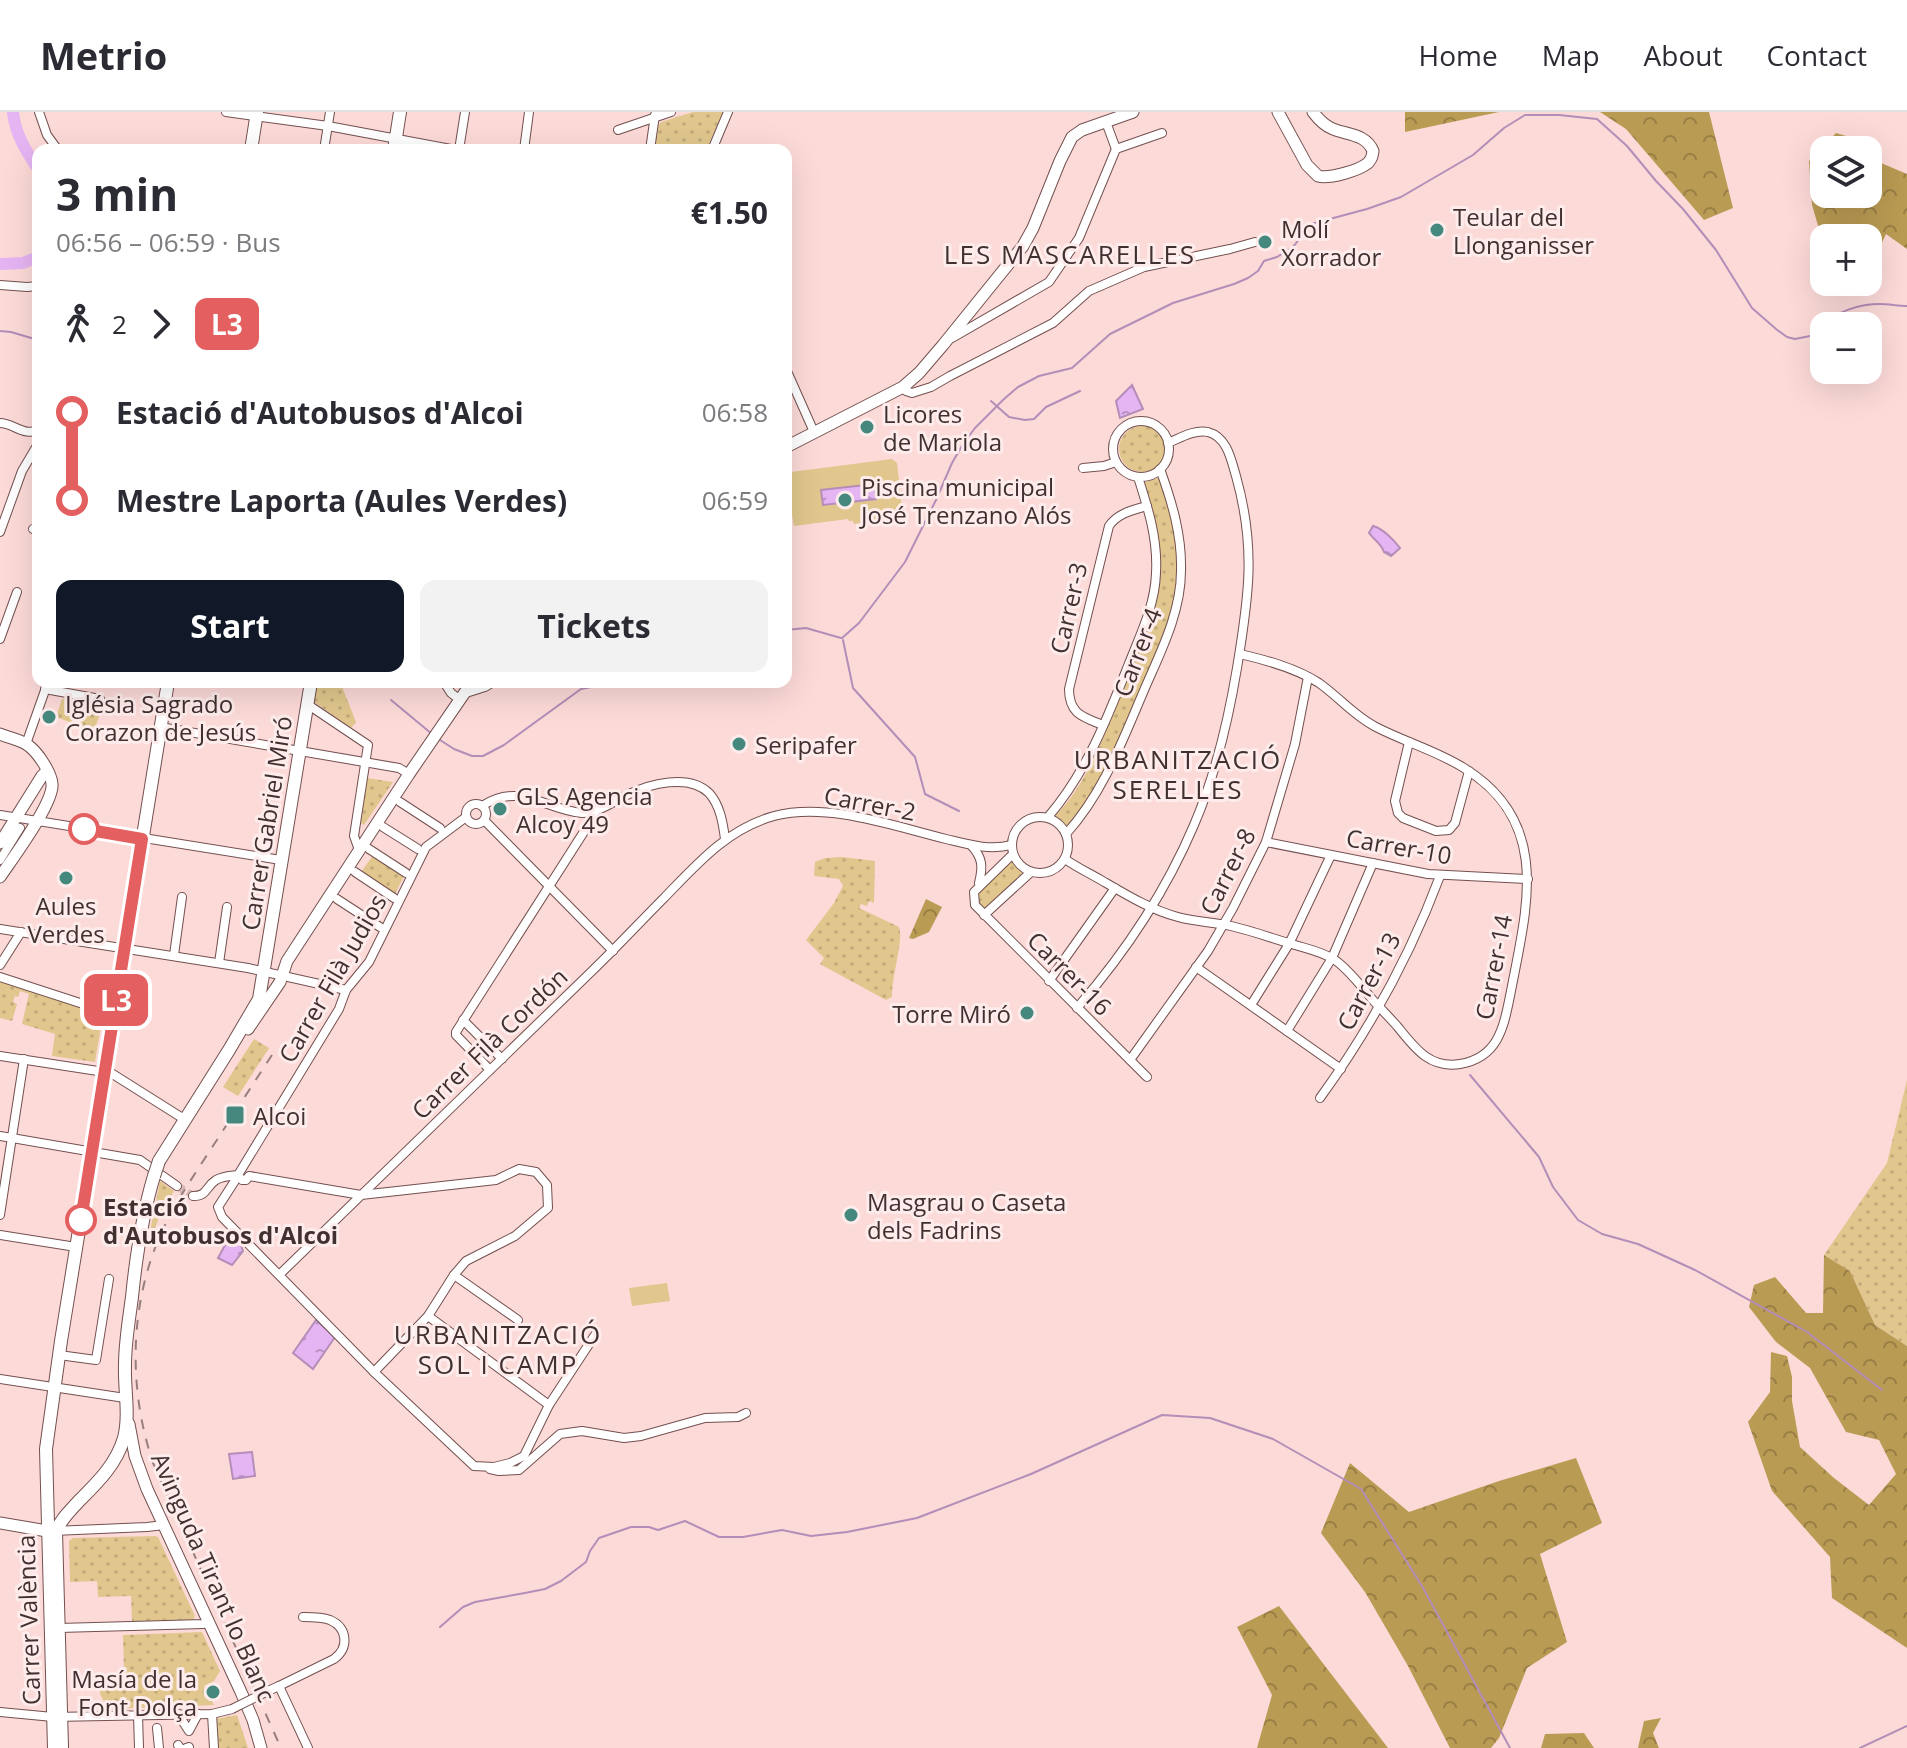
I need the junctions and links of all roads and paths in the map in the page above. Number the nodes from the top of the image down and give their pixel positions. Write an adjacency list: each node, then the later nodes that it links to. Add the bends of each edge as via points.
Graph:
1 (39, 112): 18 (street)
2 (226, 112): 12 (street)
3 (330, 112): 15 (street)
4 (400, 112): 21 (main road)
5 (465, 112): 22 (street)
6 (529, 112): 23 (street)
7 (671, 112): 13 (street)
8 (728, 112): 25 (street)
9 (1133, 112): 14 (street)
10 (1278, 112): 11 (street, via 1318,176 1333,177 1370,160 1368,142 1328,127)
11 (1313, 112)
12 (257, 114): 15 (street); 19 (main road)
13 (655, 115): 16 (street); 24 (street)
14 (1106, 122): 26 (street); 30 (street, via 1070,140 1023,246)
15 (328, 126): 20 (street); 21 (street)
16 (618, 130)
17 (1162, 133): 26 (street)
18 (54, 144)
19 (252, 144)
20 (325, 144)
21 (395, 144)
22 (458, 144)
23 (525, 144)
24 (651, 144)
25 (715, 144)
26 (1116, 149): 30 (street, via 1079,238 1049,282)
27 (1255, 242): 32 (street, via 1144,267 1089,291 1053,323 931,387 912,393)
28 (0, 285): 29 (street)
29 (32, 287)
30 (943, 345): 32 (street)
31 (792, 382): 35 (street)
32 (903, 387): 35 (street)
33 (0, 423): 34 (street)
34 (32, 432)
35 (814, 432): 37 (street)
36 (1168, 443): 39 (street, via 1151,423 1135,422 1116,438); 41 (street); 47 (street, via 1205,432 1220,438 1229,454 1249,547)
37 (792, 444)
38 (32, 454): 44 (street)
39 (1116, 462): 40 (street); 42 (street)
40 (1083, 468)
41 (1160, 469): 42 (street); 78 (street, Carrer-4, via 1179,536 1181,572 1173,618 1111,768)
42 (1138, 477): 43 (street, Carrer-4)
43 (1147, 506): 57 (street, Carrer-4, via 1157,554 1153,600); 57 (street, Carrer-3, via 1121,515 1109,526 1069,689 1078,713)
44 (0, 532)
45 (17, 592): 46 (street)
46 (0, 639)
47 (1240, 654): 48 (street, Carrer-14); 105 (street, via 1217,764 1194,826)
48 (1308, 677): 60 (street, Carrer-14, via 1357,716); 81 (street, Carrer-8)
49 (45, 688): 61 (street)
50 (54, 688): 55 (street)
51 (167, 688): 58 (main road, Carrer València)
52 (310, 688): 56 (main road, Carrer Gabriel Miró)
53 (448, 688): 54 (street, via 451,693)
54 (467, 688): 64 (street, Avinguda Tirant lo Blanc)
55 (100, 699)
56 (307, 704): 62 (main road, Carrer Gabriel Miró); 63 (street, via 368,745)
57 (1103, 725): 72 (street, Carrer-4, via 1081,773)
58 (160, 727): 62 (street); 79 (main road, Carrer València)
59 (0, 734): 61 (street)
60 (1409, 742): 66 (street, Carrer-14); 66 (street, via 1395,801 1403,818 1436,831 1451,828)
61 (26, 744): 65 (street)
62 (300, 751): 63 (street); 90 (main road, Carrer Gabriel Miró)
63 (365, 762): 64 (street); 86 (street, via 354,836)
64 (412, 769): 86 (street, Avinguda Tirant lo Blanc)
65 (47, 771): 74 (street, via 52,790); 75 (street)
66 (1469, 771): 97 (street, Carrer-14, via 1507,808 1521,835)
67 (400, 802): 77 (street)
68 (482, 806): 69 (street, via 517,796 578,812); 71 (street, via 469,806); 73 (street)
69 (595, 811): 80 (street, via 651,786 692,784 714,799); 98 (street)
70 (0, 815): 75 (street)
71 (466, 817): 73 (street, via 474,824); 123 (street, Carrer Filà Judios, via 426,847 369,962)
72 (1048, 817): 78 (street); 85 (street, via 1023,822)
73 (484, 820): 98 (street)
74 (36, 821): 75 (street); 79 (street); 96 (street)
75 (18, 823): 82 (street); 89 (street)
76 (383, 827): 84 (street)
77 (440, 828)
78 (1066, 834): 88 (street)
79 (142, 839): 90 (street); 112 (main road, Carrer València)
80 (725, 839): 83 (street, Carrer-2, via 757,822 810,811 849,815); 113 (street, Carrer Filà Cordón)
81 (1266, 842): 87 (street, Carrer-10); 107 (street, Carrer-8)
82 (0, 843)
83 (970, 845): 85 (street, Carrer-2); 100 (street, Carrer-16, via 983,868)
84 (418, 849)
85 (1012, 849): 93 (street, via 1017,862); 100 (street)
86 (364, 850): 94 (street); 120 (street, Avinguda Tirant lo Blanc, via 287,961)
87 (1331, 855): 91 (street, Carrer-10); 111 (street)
88 (1065, 859): 93 (street, via 1050,871); 99 (street, Carrer-14)
89 (0, 860)
90 (281, 860): 119 (main road, Carrer Gabriel Miró)
91 (1373, 863): 95 (street, Carrer-10); 115 (street)
92 (355, 872): 102 (street)
93 (1031, 872): 106 (street)
94 (406, 873)
95 (1440, 876): 97 (street, Carrer-10); 125 (street, Carrer-13)
96 (0, 877)
97 (1528, 879): 125 (street, Carrer-14, via 1504,1025 1485,1054 1449,1065 1428,1059)
98 (549, 887): 113 (street); 128 (street)
99 (1115, 888): 105 (street, Carrer-14); 122 (street)
100 (976, 889): 106 (street, Carrer-16, via 975,905)
101 (182, 897): 114 (street)
102 (394, 898)
103 (337, 899): 108 (street)
104 (227, 907): 116 (street)
105 (1151, 907): 107 (street, Carrer-14); 126 (street)
106 (984, 915): 122 (street, Carrer-16)
107 (1222, 924): 111 (street, Carrer-14); 118 (street, Carrer-8)
108 (380, 927)
109 (0, 929): 110 (street)
110 (21, 932): 112 (street); 117 (street)
111 (1289, 944): 115 (street, Carrer-14); 124 (street)
112 (125, 948): 114 (street); 127 (main road, Carrer València)
113 (613, 951): 132 (street, Carrer Filà Cordón)
114 (174, 955): 116 (street)
115 (1332, 958): 125 (street, Carrer-14); 129 (street)
116 (219, 963): 119 (street)
117 (0, 965)
118 (1196, 967): 124 (street); 134 (street, Carrer-8)
119 (264, 971): 120 (street); 133 (main road, Avinguda Tirant lo Blanc, via 258,1003)
120 (283, 975): 123 (street); 133 (street, Avinguda Tirant lo Blanc)
121 (0, 977): 127 (street)
122 (1049, 981): 126 (street, Carrer-16)
123 (346, 990): 144 (street, Carrer Filà Judios)
124 (1251, 1005): 129 (street)
125 (1379, 1007): 135 (street, Carrer-13)
126 (1077, 1008): 134 (street, Carrer-16)
127 (114, 1014): 137 (main road, Carrer València)
128 (463, 1020): 132 (street); 136 (street, via 456,1035)
129 (1287, 1031): 135 (street)
130 (0, 1056): 131 (street)
131 (24, 1059): 137 (street); 142 (street)
132 (502, 1059): 136 (street, Carrer Filà Cordón)
133 (223, 1060): 140 (main road, Avinguda Tirant lo Blanc)
134 (1130, 1060): 138 (street, Carrer-16)
135 (1341, 1069): 139 (street, Carrer-13)
136 (490, 1070): 146 (street, Carrer Filà Cordón)
137 (104, 1072): 140 (street); 143 (main road, Carrer València)
138 (1147, 1077)
139 (1320, 1098)
140 (184, 1119): 161 (main road, Avinguda Tirant lo Blanc, bridge, via 159,1161 148,1197 126,1346)
141 (0, 1136): 142 (street)
142 (12, 1138): 143 (street); 148 (street)
143 (92, 1151): 145 (street, via 140,1160); 150 (main road, Carrer València)
144 (242, 1174): 146 (street); 147 (street, via 220,1178); 151 (street, Carrer Filà Judios, via 218,1207)
145 (177, 1186)
146 (361, 1195): 151 (street, Carrer Filà Cordón); 152 (street, via 496,1180 519,1169 536,1172 547,1185 548,1208 515,1236 466,1261)
147 (193, 1196)
148 (0, 1215)
149 (0, 1235): 150 (street)
150 (76, 1247): 157 (main road, Carrer València)
151 (280, 1274): 158 (street)
152 (454, 1275): 154 (street); 155 (street)
153 (109, 1279): 157 (street, via 96,1360)
154 (428, 1316): 158 (street); 162 (street)
155 (518, 1320)
156 (595, 1335): 162 (street)
157 (59, 1355): 160 (main road, Carrer València)
158 (374, 1372): 164 (street)
159 (0, 1379): 160 (street)
160 (54, 1388): 161 (street); 165 (main road, Carrer València, via 46,1444)
161 (126, 1405): 166 (main road, via 125,1434 113,1463); 168 (street, Avinguda Tirant lo Blanc, via 135,1456)
162 (549, 1405): 164 (street, via 524,1456 494,1467)
163 (746, 1413): 164 (street, via 633,1437 560,1434 519,1470)
164 (474, 1466)
165 (47, 1491): 166 (main road, Carrer València, via 56,1503); 169 (main road, Carrer València)
166 (74, 1507): 169 (main road)
167 (0, 1523): 169 (street)
168 (164, 1525): 169 (street); 171 (street, Avinguda Tirant lo Blanc)
169 (52, 1531): 172 (main road, Carrer València); 179 (main road, Carrer València)
170 (303, 1617): 173 (street, via 336,1623 344,1648 334,1659)
171 (209, 1622): 172 (street); 186 (street, Avinguda Tirant lo Blanc)
172 (59, 1628): 179 (main road, Carrer València)
173 (279, 1686): 177 (street, bridge); 187 (street)
174 (0, 1712): 179 (street)
175 (178, 1714): 176 (street); 176 (street, via 189,1731); 178 (street)
176 (198, 1714): 177 (street)
177 (212, 1714): 185 (street)
178 (138, 1715): 179 (street); 183 (street)
179 (58, 1717): 181 (main road, Carrer València); 182 (main road, Carrer València)
180 (157, 1728): 184 (street)
181 (54, 1748)
182 (62, 1748)
183 (139, 1748)
184 (159, 1748)
185 (214, 1748)
186 (261, 1748)
187 (308, 1748)

